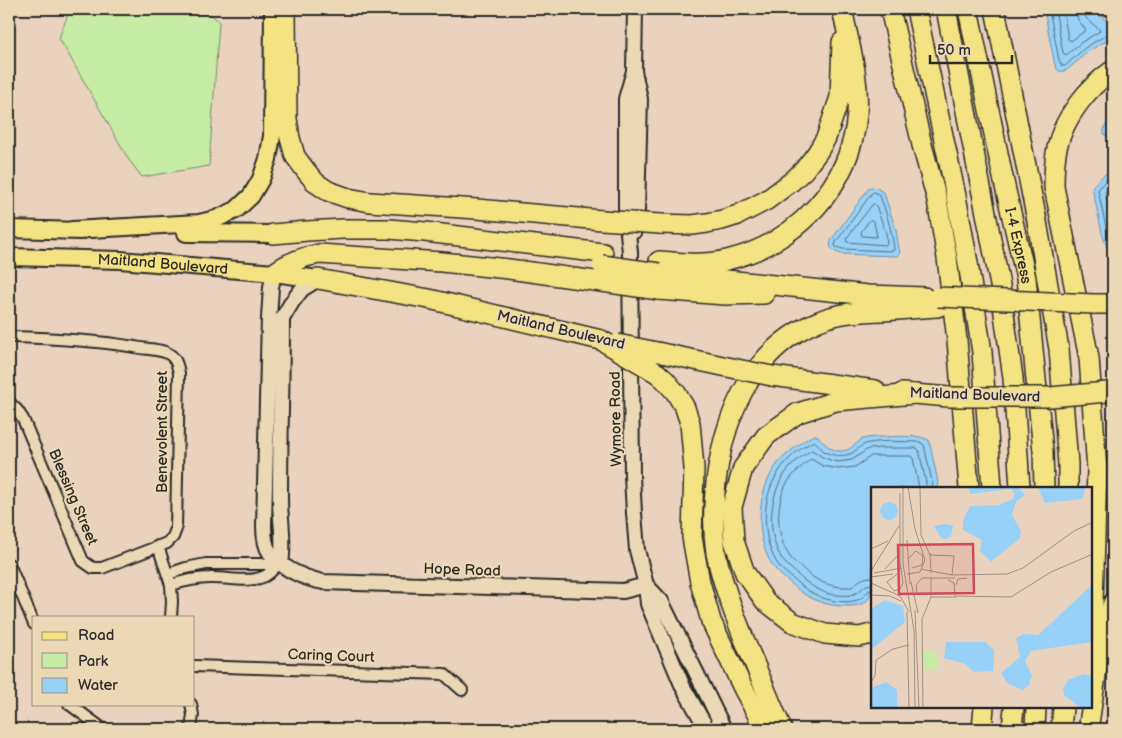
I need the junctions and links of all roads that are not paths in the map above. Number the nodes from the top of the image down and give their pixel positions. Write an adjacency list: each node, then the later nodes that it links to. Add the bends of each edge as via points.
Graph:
1 (273, 9): 12 (main road, via 272,136 262,179 251,196 236,210 216,220)
2 (286, 9): 4 (highway, bridge, via 290,138 306,171 328,191 370,202 692,225 722,220 767,200 804,170 817,153 826,138 840,97)
3 (635, 9): 36 (main road, Wymore Road, via 634,71 640,100 637,211 630,252 634,513)
4 (841, 9): 17 (highway, via 858,91 857,113 855,134 848,154 829,191 808,217 768,245 727,260 678,263)
5 (890, 9): 26 (highway, via 937,200 947,258)
6 (916, 9): 27 (highway, via 968,263 982,352)
7 (946, 9): 28 (highway, I-4 Express, via 1000,285 1013,378)
8 (968, 9): 29 (highway, I-4 Express, via 1026,278)
9 (995, 9): 30 (highway, via 1059,349)
10 (1113, 70): 41 (highway, via 1085,94 1074,110 1064,128 1054,165 1054,187 1090,368 1097,470)
11 (9, 229): 12 (main road, Maitland Boulevard)
12 (72, 230): 13 (main road, Maitland Boulevard)
13 (273, 234): 15 (highway, Maitland Boulevard, via 432,242)
14 (9, 257): 16 (main road, Maitland Boulevard, via 120,260)
15 (602, 267): 16 (highway, via 509,270 319,254 292,262); 17 (highway, Maitland Boulevard, bridge)
16 (274, 273): 18 (main road, Maitland Boulevard); 33 (main road, Hope Road, via 269,318 264,536 269,552)
17 (659, 275): 19 (highway, Maitland Boulevard)
18 (318, 279): 22 (highway, Maitland Boulevard, via 429,299); 33 (main road, via 302,289 282,319 280,500 284,550)
19 (938, 302): 20 (highway, Maitland Boulevard, bridge); 56 (highway, via 836,315 793,334 759,366 729,420 716,475 713,512 716,551 727,596)
20 (1113, 304)
21 (9, 336): 31 (street, Benevolent Street, via 126,346 165,352 174,357 179,373 176,529 168,543)
22 (601, 340): 24 (highway, Maitland Boulevard, bridge, via 737,370); 55 (highway, bridge, via 657,373 685,408 690,423 694,468 692,537 700,582 711,621)
23 (1110, 392): 24 (highway, Maitland Boulevard, bridge, via 1050,397)
24 (915, 394): 40 (highway, via 836,401 798,412 766,436 748,460 732,507 734,541 739,557 745,573 765,601 792,622 825,634 859,637)
25 (9, 402): 31 (street, Blessing Street, via 23,419 83,561 93,568 102,568)
26 (969, 487)
27 (992, 487)
28 (1020, 487)
29 (1044, 487)
30 (1068, 487)
31 (158, 546): 34 (street)
32 (9, 564): 39 (street)
33 (279, 564): 34 (street, via 206,564); 35 (street, via 266,576 251,580 191,579); 36 (main road, Hope Road, via 309,579 323,582 623,591)
34 (168, 574): 35 (street)
35 (171, 585): 38 (street)
36 (646, 586): 53 (main road, Wymore Road, via 648,604 680,679); 54 (main road, Wymore Road, via 661,601)
37 (1113, 602): 44 (highway, via 1099,655)
38 (171, 616)
39 (32, 619)
40 (871, 634)
41 (1092, 638)
42 (195, 666): 43 (street, Caring Court, via 444,674)
43 (462, 690)
44 (1092, 700)
45 (72, 706): 51 (street)
46 (191, 706): 52 (street)
47 (984, 708): 57 (highway)
48 (1014, 708): 58 (highway)
49 (1036, 708): 59 (highway)
50 (1063, 708): 60 (highway)
51 (103, 729)
52 (191, 729)
53 (708, 729)
54 (724, 729)
55 (765, 729)
56 (782, 729)
57 (982, 729)
58 (1012, 729)
59 (1034, 729)
60 (1061, 729)

